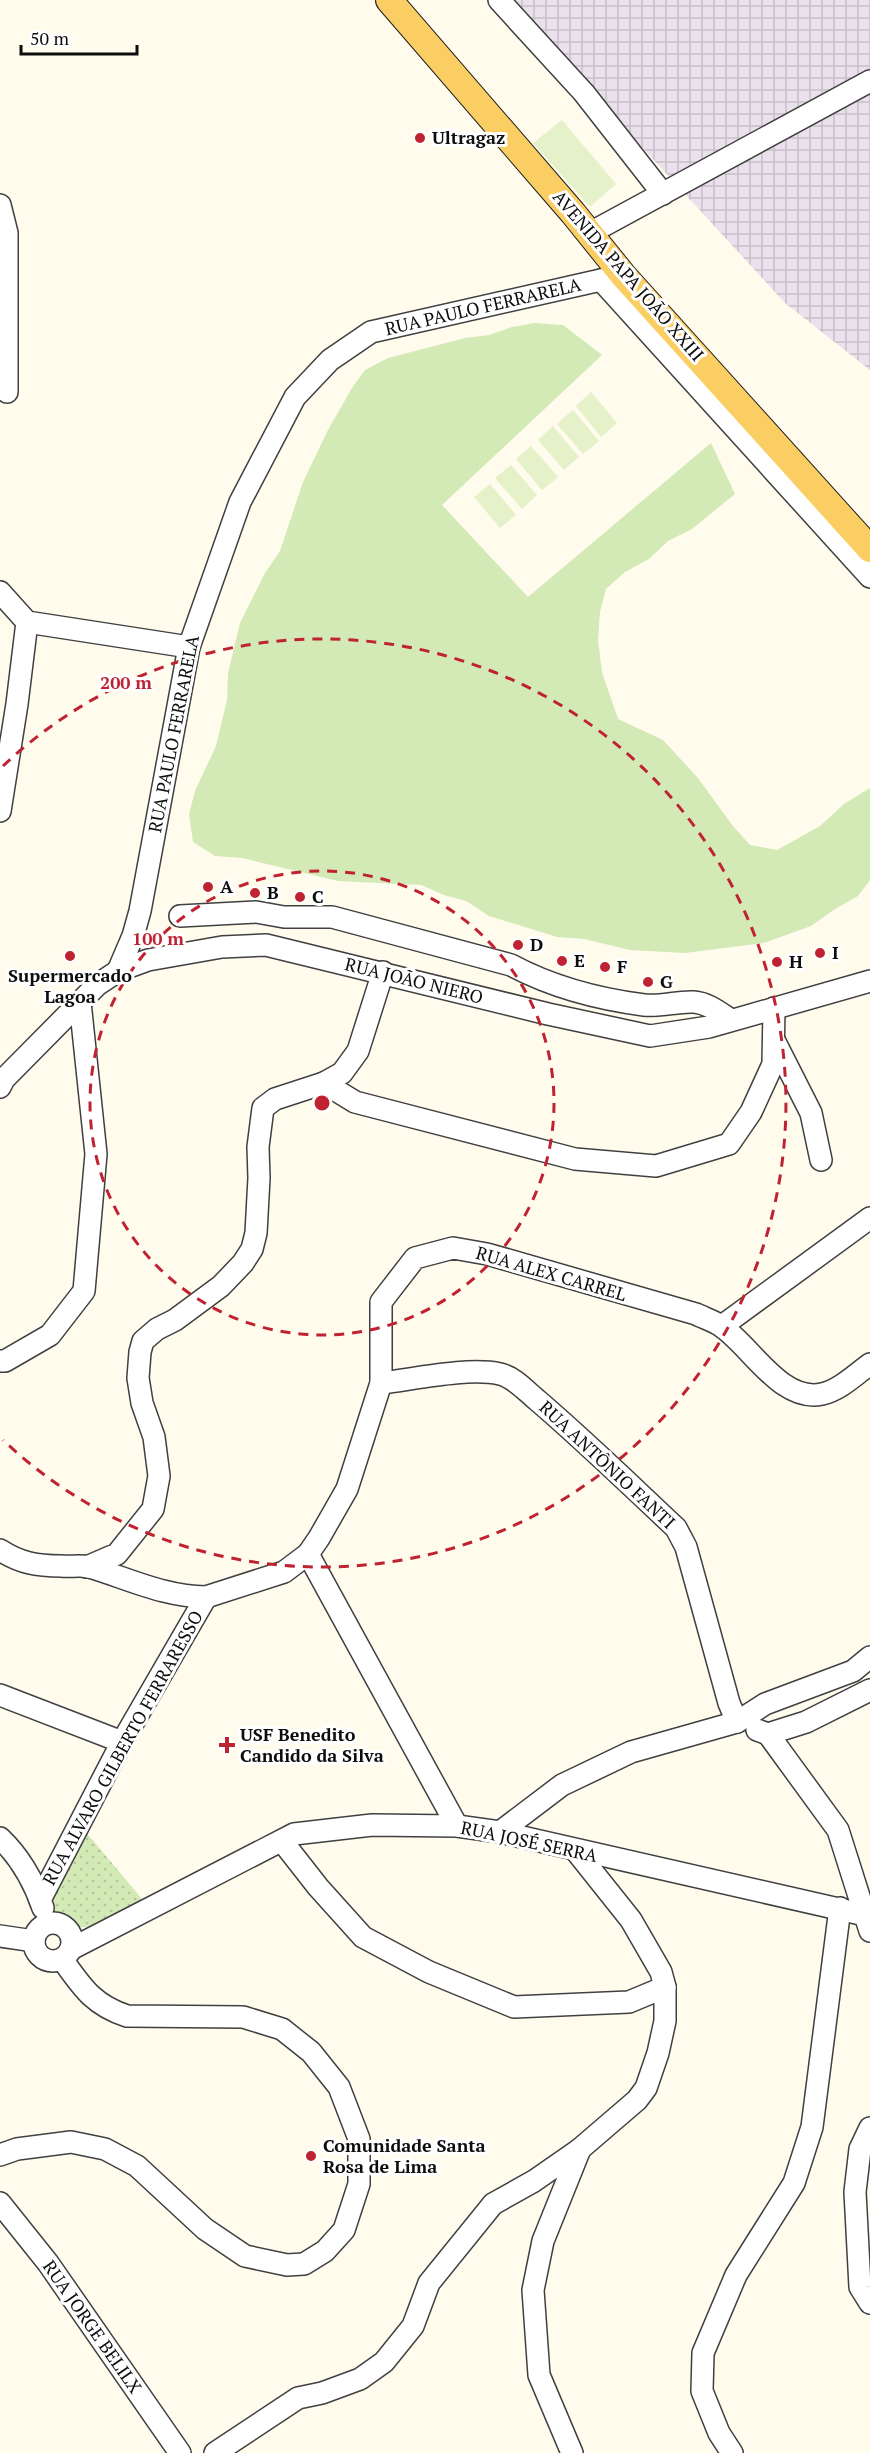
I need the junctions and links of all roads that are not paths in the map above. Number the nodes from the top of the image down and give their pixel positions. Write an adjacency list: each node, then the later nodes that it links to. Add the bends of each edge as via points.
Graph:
1 (389, 0): 6 (main road, AVENIDA PAPA JOÃO XXIII)
2 (499, 0): 4 (street, via 584,93)
3 (868, 87): 4 (street)
4 (663, 194): 6 (street)
5 (0, 205): 8 (street, via 7,233)
6 (590, 232): 7 (main road, AVENIDA PAPA JOÃO XXIII)
7 (612, 278): 9 (main road, AVENIDA PAPA JOÃO XXIII); 10 (street); 13 (street, RUA PAULO FERRARELA, via 371,332 330,360 295,397 240,502)
8 (7, 392)
9 (870, 549)
10 (870, 577)
11 (0, 592): 12 (street)
12 (27, 622): 13 (street); 14 (street)
13 (189, 647): 16 (street, RUA PAULO FERRARELA)
14 (9, 703): 15 (street)
15 (0, 811)
16 (140, 911): 18 (street, RUA PAULO FERRARELA); 19 (street, RUA PAULO FERRARELA)
17 (180, 916): 24 (street, via 256,912 284,917 332,917 511,965 534,978 605,998 646,1005 695,1002)
18 (148, 960): 19 (street, RUA JOÃO NIERO); 20 (street, RUA JOÃO NIERO, via 222,947 266,945)
19 (118, 971): 22 (street, RUA JOÃO NIERO)
20 (383, 972): 24 (street, RUA JOÃO NIERO, via 650,1036); 26 (street, via 358,1051 342,1073)
21 (870, 981): 23 (street, RUA JOÃO NIERO)
22 (80, 1002): 27 (street, RUA JOÃO NIERO, via 4,1078); 31 (street, via 96,1154 84,1291 51,1335)
23 (774, 1008): 24 (street, RUA JOÃO NIERO); 25 (street)
24 (731, 1020)
25 (773, 1038): 26 (street, via 773,1064 751,1112 729,1144 656,1166 575,1159 355,1102); 28 (street, via 811,1113)
26 (324, 1083): 36 (street, via 275,1099 263,1108 256,1233 243,1263 213,1292 143,1341 138,1378 154,1437 159,1476 153,1509 117,1554)
27 (0, 1087)
28 (821, 1160)
29 (870, 1218): 30 (street)
30 (722, 1326): 32 (street, RUA ALEX CARREL, via 789,1389 808,1394 823,1394); 33 (street, RUA ALEX CARREL, via 696,1314 487,1254 453,1248 415,1258 381,1302)
31 (0, 1361)
32 (870, 1364)
33 (381, 1383): 35 (street, RUA ALEX CARREL, via 347,1490); 41 (street, RUA ANTÔNIO FANTI, via 475,1372 503,1374 565,1424 676,1528 686,1547)
34 (0, 1550): 36 (street, RUA ALEX CARREL, via 17,1561)
35 (308, 1554): 37 (street, RUA ALEX CARREL, via 284,1572); 44 (street)
36 (87, 1567): 37 (street, RUA ALEX CARREL, via 130,1582)
37 (206, 1597): 43 (street, RUA ALVARO GILBERTO FERRARESSO)
38 (870, 1657): 41 (street, via 854,1671 765,1704)
39 (870, 1690): 42 (street, via 806,1722)
40 (0, 1695): 43 (street)
41 (737, 1722): 42 (street); 45 (street, via 631,1752 562,1785)
42 (768, 1734): 52 (street, via 838,1830)
43 (122, 1742): 49 (street, RUA ALVARO GILBERTO FERRARESSO)
44 (457, 1826): 45 (street, RUA JOSÉ SERRA); 47 (street, RUA JOSÉ SERRA, via 372,1825 294,1834)
45 (500, 1832): 48 (street, RUA JOSÉ SERRA)
46 (0, 1838): 49 (street, via 13,1850)
47 (282, 1841): 55 (street, RUA JOSÉ SERRA); 56 (street, via 363,1937 429,1972 514,2007 629,2001)
48 (576, 1851): 50 (street, RUA JOSÉ SERRA); 56 (street, via 631,1920 661,1972)
49 (40, 1900): 51 (street)
50 (840, 1908): 52 (street, RUA JOSÉ SERRA); 65 (street, via 812,2127 794,2183 736,2275 703,2352 702,2391)
51 (48, 1923): 54 (street, via 38,1930); 55 (street, via 66,1926 72,1937)
52 (868, 1923)
53 (0, 1936): 54 (street)
54 (34, 1941): 55 (street, via 35,1948 49,1961)
55 (67, 1954): 59 (street, via 93,2000 109,2011 127,2016 243,2017 282,2029 311,2052 339,2086 359,2139 359,2184 344,2230 325,2251 304,2264 287,2265 245,2256 205,2229 137,2166 105,2149 71,2142)
56 (665, 1987): 58 (street, via 665,2021 646,2088)
57 (870, 2128): 61 (street, via 860,2149 855,2192 861,2287)
58 (580, 2149): 63 (street, via 493,2204 429,2283 413,2326 384,2362 360,2379 298,2397); 64 (street, via 543,2241 533,2290 539,2375)
59 (0, 2155)
60 (0, 2203): 62 (street, RUA JORGE BELILX, via 48,2263)
61 (870, 2303)
62 (180, 2453)
63 (215, 2453)
64 (572, 2453)
65 (732, 2453)

